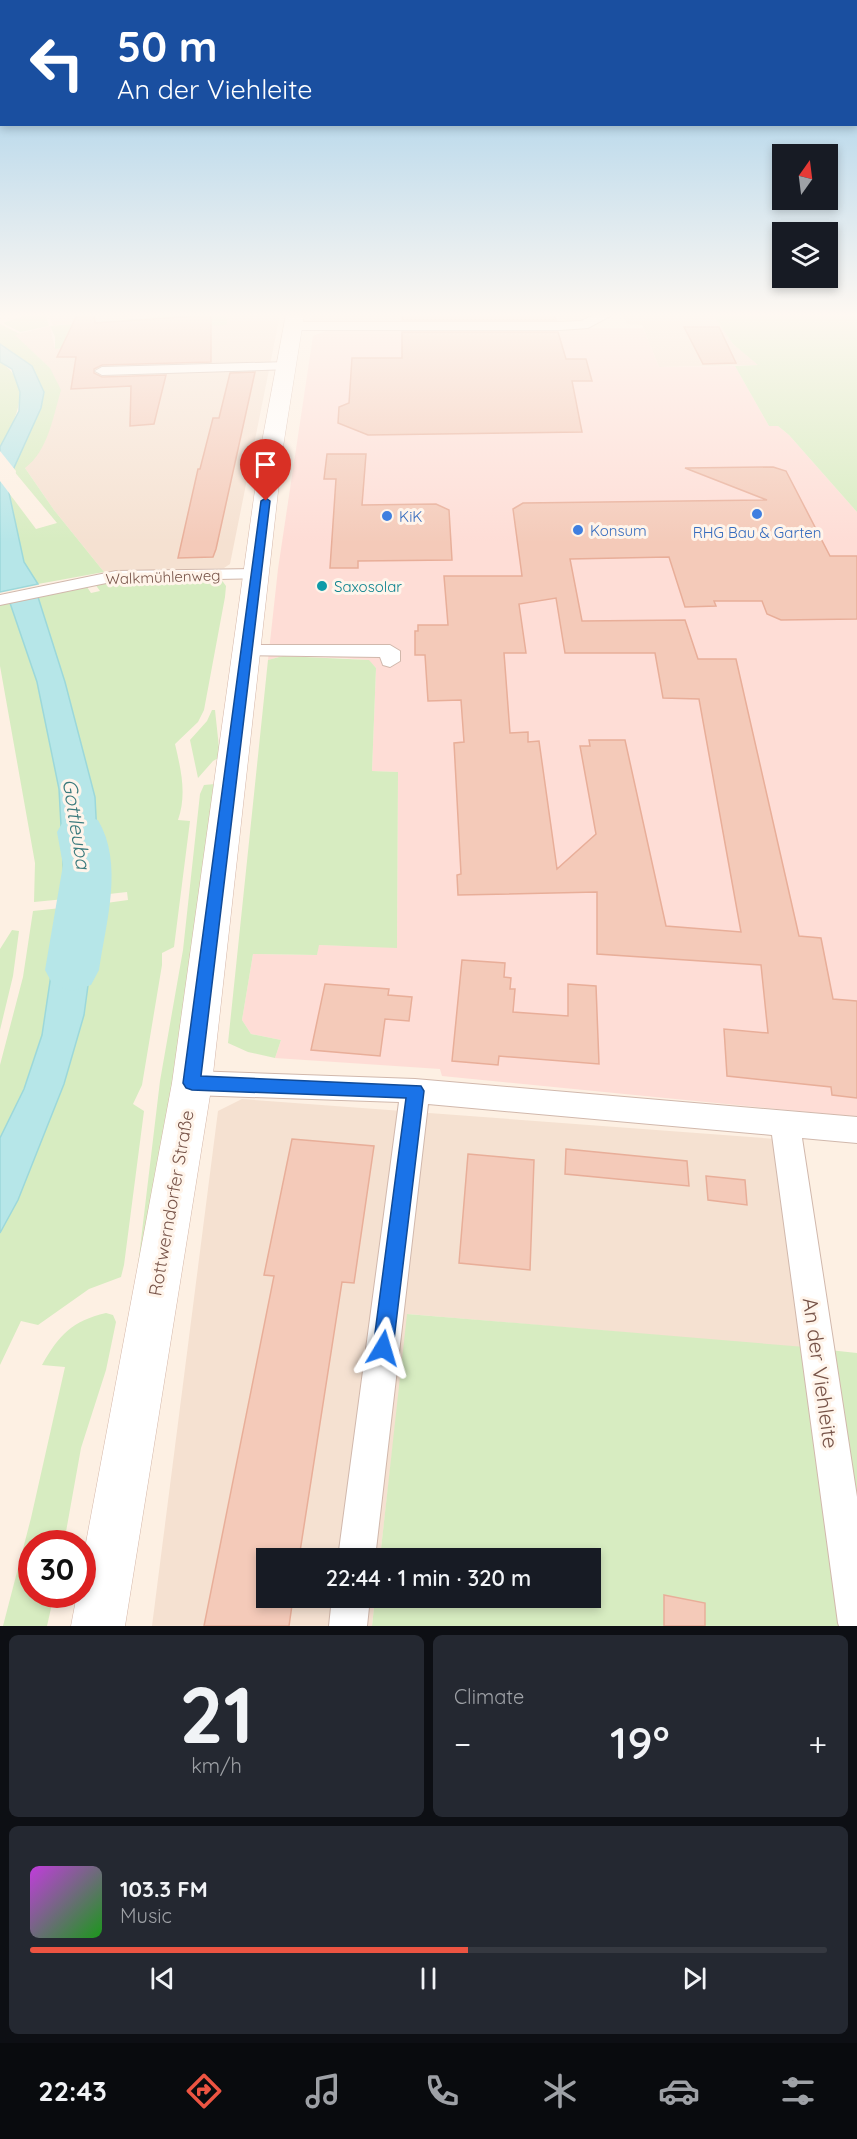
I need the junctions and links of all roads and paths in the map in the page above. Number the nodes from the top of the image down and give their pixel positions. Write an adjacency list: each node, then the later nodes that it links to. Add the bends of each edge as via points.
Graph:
1 (283, 391): 2 (main road, Rottwerndorfer Straße, via 272,447)
2 (257, 574): 3 (street, Walkmühlenweg, via 116,576); 4 (main road, Rottwerndorfer Straße)
3 (0, 600)
4 (248, 651): 5 (street, via 390,651); 6 (main road, Rottwerndorfer Straße)
5 (390, 661)
6 (192, 1083): 7 (street); 13 (main road, Rottwerndorfer Straße)
7 (415, 1091): 8 (street); 10 (street)
8 (785, 1123): 9 (street); 12 (street, An der Viehleite)
9 (857, 1130)
10 (357, 1548)
11 (350, 1608): 14 (street)
12 (857, 1623)
13 (98, 1626)
14 (348, 1626)

